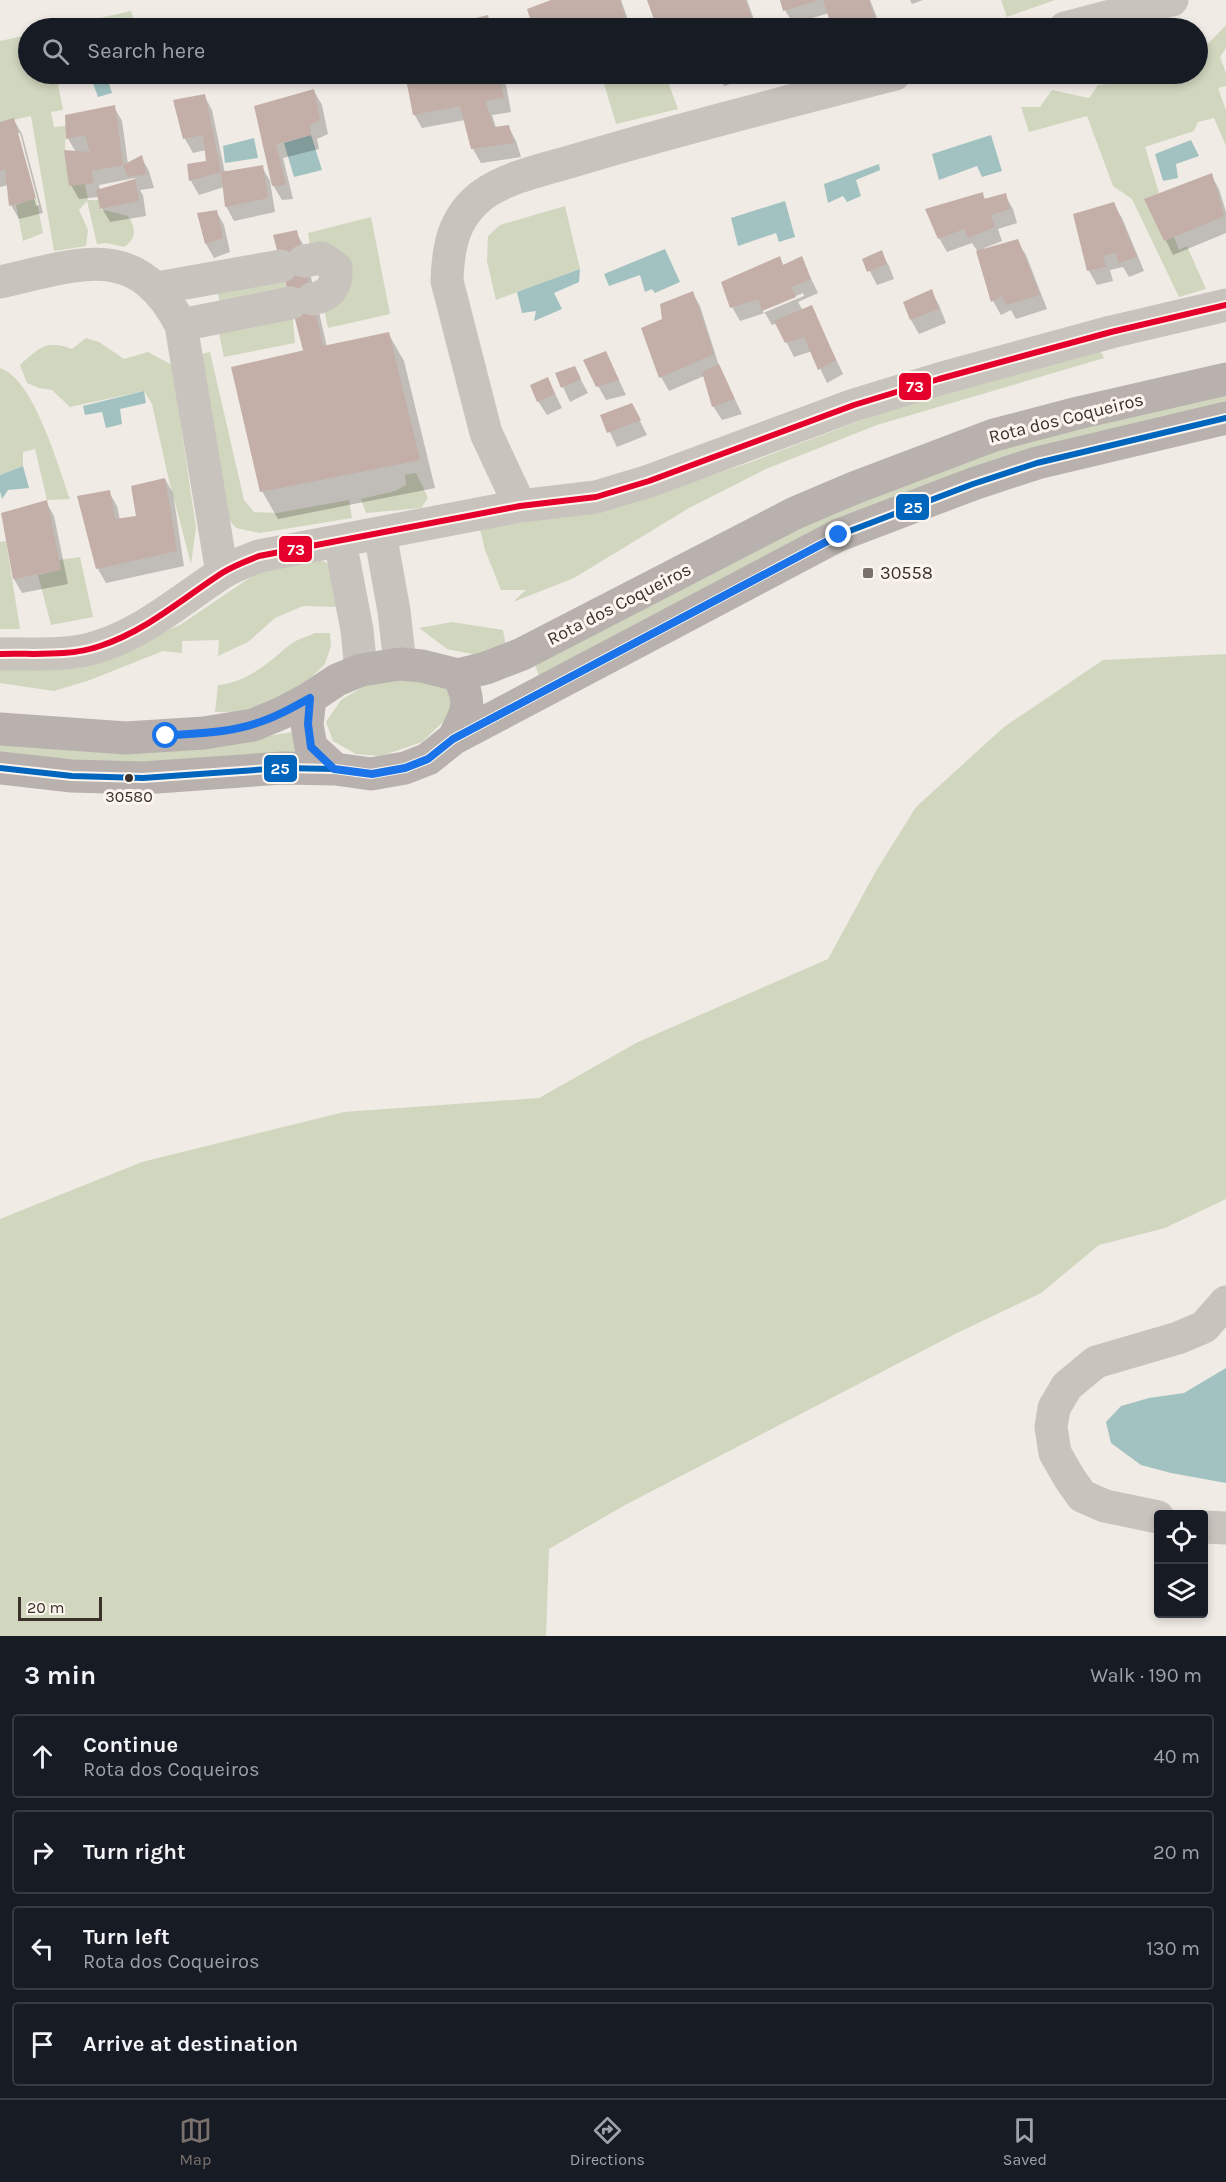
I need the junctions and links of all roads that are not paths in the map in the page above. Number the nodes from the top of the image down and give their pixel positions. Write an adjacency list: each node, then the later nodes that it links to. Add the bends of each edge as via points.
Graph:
1 (1172, 0): 2 (street)
2 (1103, 18)
3 (857, 84): 10 (street, via 627,145 506,182 481,196 462,214 451,237 447,281 486,433)
4 (0, 282): 5 (street, via 90,263 113,264)
5 (157, 288): 7 (street); 7 (street, via 322,258 336,268 333,289 321,297)
6 (1226, 305): 10 (street, via 939,379 854,405 596,497)
7 (181, 325): 13 (street)
8 (1226, 379): 17 (main road, Rota dos Coqueiros, via 994,435 854,488 795,513 522,654)
9 (1226, 418): 20 (main road, Rota dos Coqueiros, via 1037,463 839,535)
10 (520, 506): 11 (street)
11 (380, 533): 12 (street); 15 (street)
12 (340, 541): 13 (street, via 259,556); 16 (street)
13 (222, 573): 14 (street, via 156,620 100,646 75,652)
14 (0, 654)
15 (400, 664): 16 (main road, Rota dos Coqueiros); 17 (main road, Rota dos Coqueiros)
16 (361, 670): 18 (main road, Rota dos Coqueiros)
17 (458, 675): 20 (main road, via 466,692 466,713)
18 (310, 698): 19 (main road, Rota dos Coqueiros, via 253,725 204,733 126,738); 22 (main road, via 311,747)
19 (0, 729)
20 (453, 739): 22 (main road, Rota dos Coqueiros, via 428,759 405,768 372,774)
21 (0, 768): 22 (main road, Rota dos Coqueiros, via 144,778 284,768)
22 (334, 769)
23 (1226, 1302): 24 (street, via 1204,1327 1096,1362 1067,1386 1054,1408 1051,1427 1055,1453 1082,1496 1105,1506)
24 (1154, 1516)
25 (1208, 1527): 26 (street)
26 (1226, 1528)

